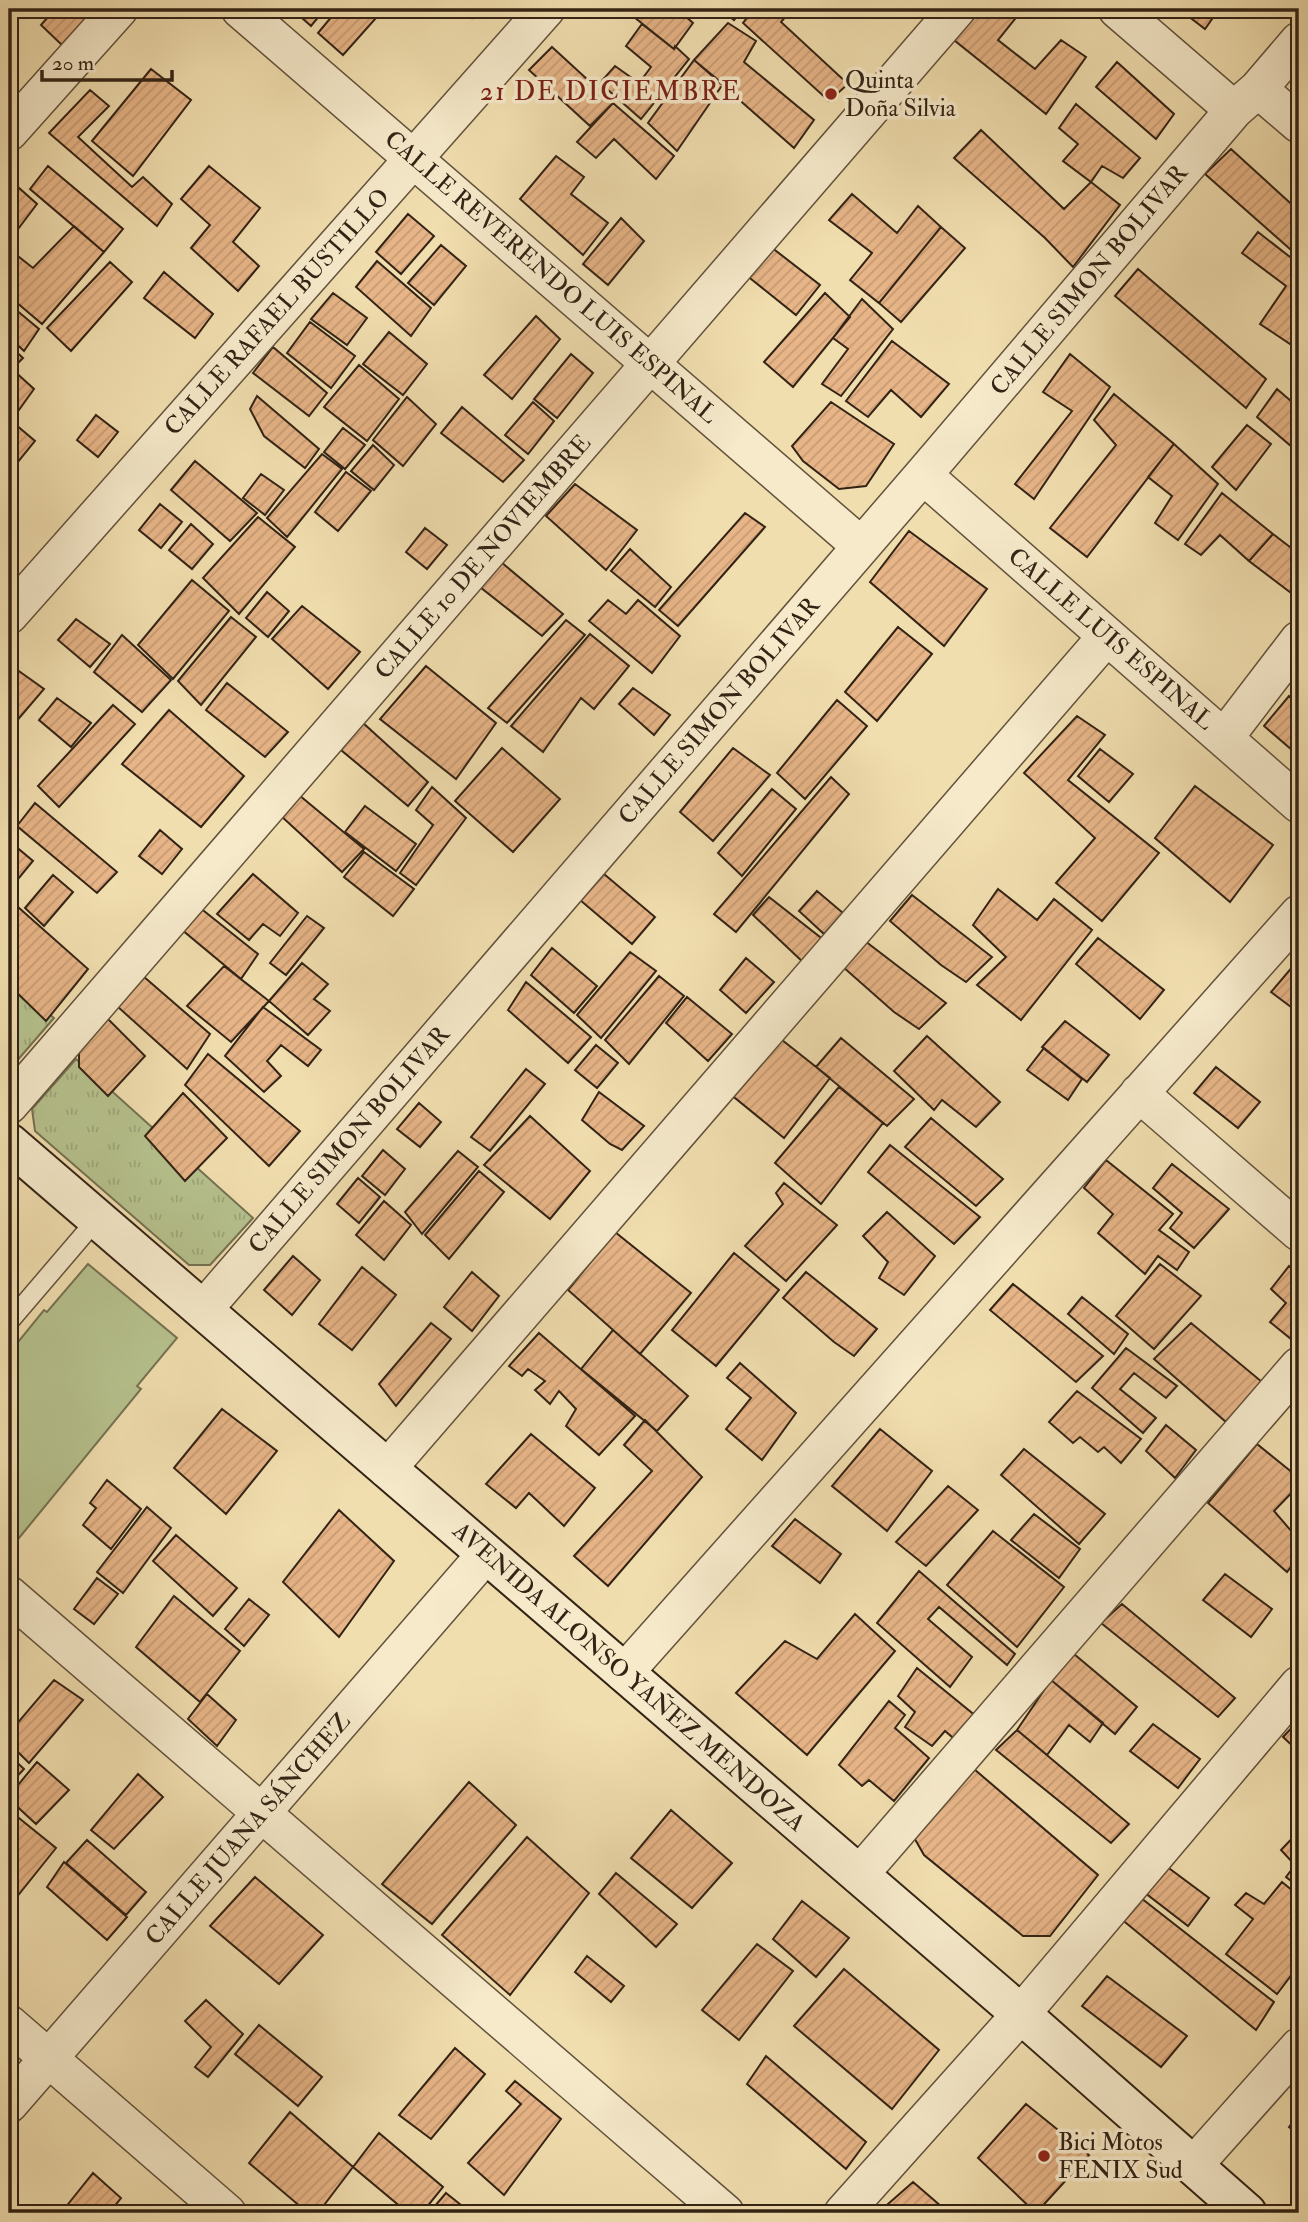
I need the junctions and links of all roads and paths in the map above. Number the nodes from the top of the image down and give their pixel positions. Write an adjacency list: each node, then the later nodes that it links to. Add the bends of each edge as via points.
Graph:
1 (119, 9): 9 (street)
2 (240, 9): 10 (street, CALLE REVERENDO LUIS ESPINAL)
3 (545, 9): 10 (street, CALLE RAFAEL BUSTILLO)
4 (957, 9): 11 (street, CALLE 10 DE NOVIEMBRE)
5 (1117, 9): 7 (street)
6 (1299, 41): 7 (street, CALLE SIMON BOLIVAR)
7 (1246, 99): 8 (street); 12 (street, CALLE SIMON BOLIVAR)
8 (1299, 124)
9 (9, 132)
10 (413, 158): 11 (street, CALLE REVERENDO LUIS ESPINAL); 14 (street, CALLE RAFAEL BUSTILLO)
11 (650, 363): 13 (street, CALLE REVERENDO LUIS ESPINAL); 21 (street, CALLE 10 DE NOVIEMBRE)
12 (923, 475): 13 (street, CALLE SIMON BOLIVAR); 15 (street, CALLE LUIS ESPINAL)
13 (862, 546): 25 (street, CALLE SIMON BOLIVAR)
14 (9, 615)
15 (1107, 636): 17 (street, CALLE LUIS ESPINAL); 28 (street)
16 (1299, 640): 17 (street)
17 (1224, 738): 18 (street, CALLE LUIS ESPINAL)
18 (1299, 804)
19 (1299, 914): 20 (street)
20 (1139, 1093): 24 (street); 31 (street)
21 (9, 1105)
22 (9, 1143): 23 (main road, AVENIDA ALONSO YAÑEZ MENDOZA)
23 (97, 1219): 25 (main road, AVENIDA ALONSO YAÑEZ MENDOZA); 26 (lane)
24 (1299, 1232)
25 (203, 1310): 28 (main road, AVENIDA ALONSO YAÑEZ MENDOZA)
26 (9, 1322)
27 (1299, 1366): 34 (street)
28 (387, 1469): 29 (main road, AVENIDA ALONSO YAÑEZ MENDOZA)
29 (486, 1554): 31 (main road, AVENIDA ALONSO YAÑEZ MENDOZA); 33 (street, CALLE JUANA SÁNCHEZ)
30 (9, 1595): 33 (street)
31 (624, 1673): 34 (main road, AVENIDA ALONSO YAÑEZ MENDOZA)
32 (1299, 1685): 35 (street)
33 (262, 1813): 38 (street, CALLE JUANA SÁNCHEZ); 42 (street)
34 (859, 1875): 35 (main road, AVENIDA ALONSO YAÑEZ MENDOZA)
35 (1021, 2014): 40 (main road, AVENIDA ALONSO YAÑEZ MENDOZA); 43 (street)
36 (9, 2024): 38 (street)
37 (1299, 2047): 40 (street)
38 (49, 2059): 39 (street, CALLE JUANA SÁNCHEZ); 41 (street)
39 (9, 2104)
40 (1193, 2166): 44 (main road, AVENIDA ALONSO YAÑEZ MENDOZA)
41 (227, 2213)
42 (725, 2213)
43 (843, 2213)
44 (1247, 2213)

